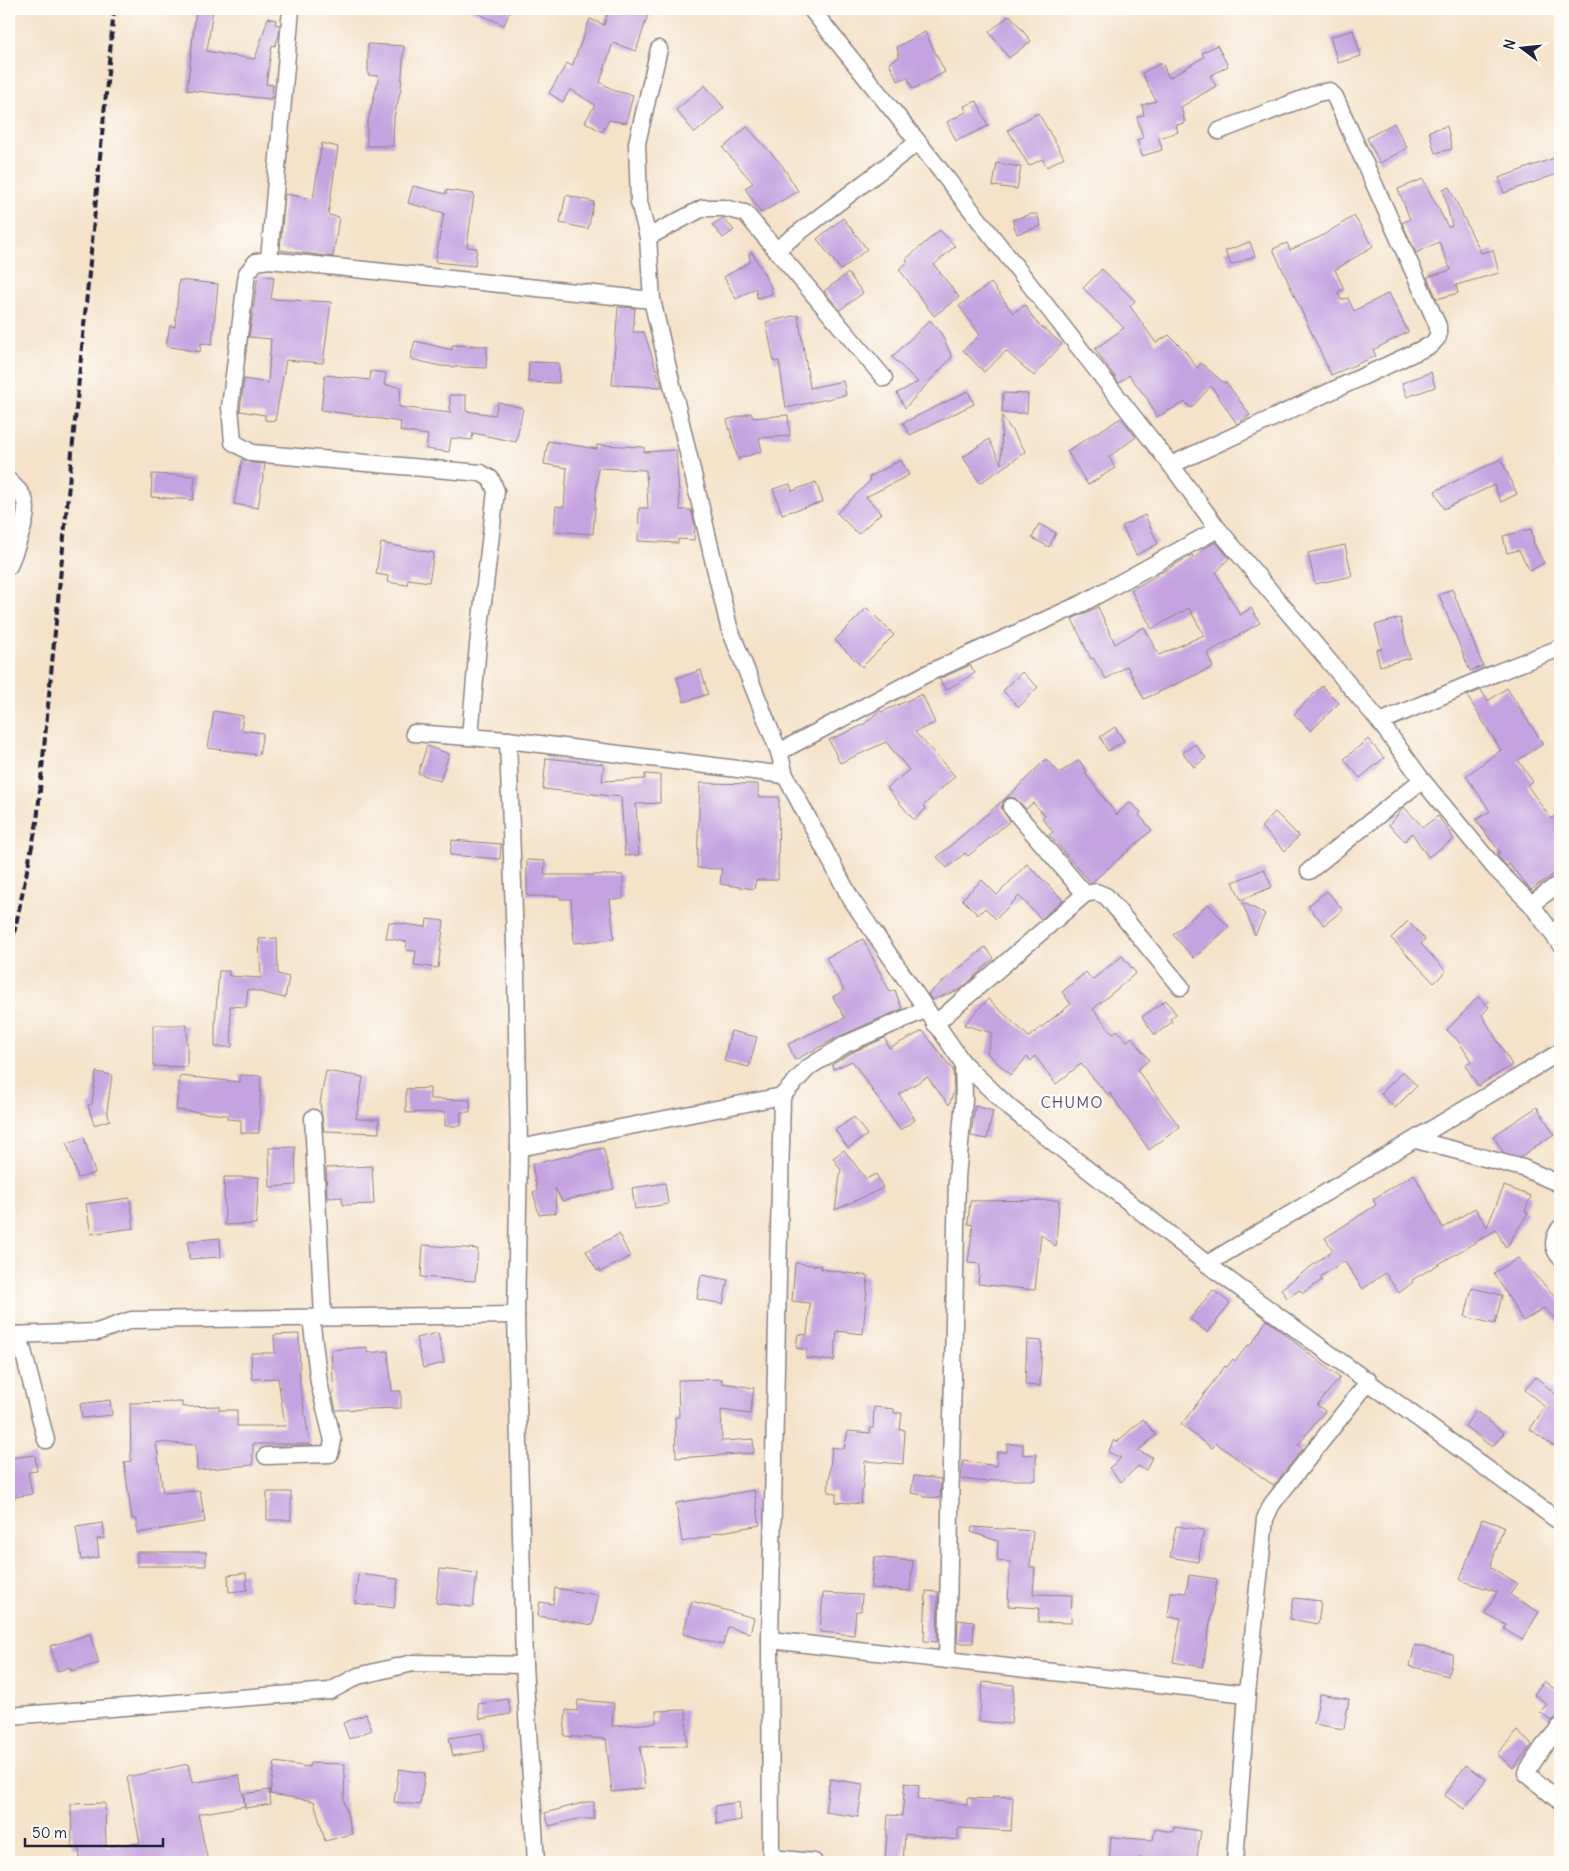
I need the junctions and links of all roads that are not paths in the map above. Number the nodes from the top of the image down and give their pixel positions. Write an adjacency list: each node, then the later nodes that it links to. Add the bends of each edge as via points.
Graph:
1 (291, 9): 8 (street)
2 (812, 9): 5 (street)
3 (659, 50): 6 (street, via 637,143 639,202)
4 (1219, 131): 11 (street, via 1329,91 1335,97 1438,326 1438,338 1431,345)
5 (918, 142): 7 (street); 11 (street)
6 (648, 237): 7 (street, via 703,208 724,208 745,213); 9 (street)
7 (776, 250): 10 (street)
8 (269, 260): 9 (street); 18 (street, via 256,262 247,273 230,407 233,442 252,453 481,473 491,479 496,491)
9 (652, 300): 20 (street, via 729,626)
10 (884, 378)
11 (1171, 465): 13 (street)
12 (9, 481): 14 (street, via 26,503 26,514)
13 (1218, 529): 16 (street); 20 (street, via 1083,603 926,674)
14 (9, 566)
15 (1560, 648): 16 (street)
16 (1380, 722): 22 (street)
17 (414, 733): 18 (street)
18 (470, 736): 19 (street)
19 (508, 740): 21 (street); 37 (street)
20 (779, 752): 21 (street)
21 (785, 775): 30 (street, via 850,899)
22 (1422, 780): 24 (street); 27 (street, via 1494,866)
23 (1011, 807): 26 (street)
24 (1309, 871)
25 (1560, 883): 27 (street)
26 (1085, 894): 29 (street, via 1096,892 1106,896); 31 (street)
27 (1531, 904): 28 (street)
28 (1560, 944)
29 (1181, 987)
30 (926, 1010): 31 (street); 34 (street, via 846,1044 809,1067)
31 (935, 1024): 33 (street)
32 (1560, 1052): 36 (street)
33 (962, 1063): 41 (street, via 1010,1108); 50 (street, via 964,1100 957,1178)
34 (782, 1096): 37 (street); 49 (street)
35 (313, 1118): 43 (street)
36 (1416, 1140): 38 (street, via 1523,1168); 41 (street)
37 (519, 1148): 42 (street)
38 (1560, 1184)
39 (1560, 1228): 40 (street, via 1553,1244)
40 (1560, 1257)
41 (1208, 1264): 45 (street)
42 (516, 1314): 43 (street); 51 (street)
43 (317, 1318): 44 (street, via 131,1320 97,1332); 47 (street, via 319,1383 334,1442 330,1454)
44 (14, 1335): 46 (street)
45 (1369, 1381): 48 (street); 52 (street, via 1272,1504 1265,1519)
46 (46, 1440)
47 (266, 1456)
48 (1560, 1522)
49 (770, 1640): 50 (street); 56 (street)
50 (947, 1660): 52 (street)
51 (524, 1665): 53 (street, via 413,1663 358,1676 330,1691); 57 (street)
52 (1247, 1694): 59 (street)
53 (9, 1716)
54 (1560, 1727): 55 (street, via 1526,1773)
55 (1560, 1802)
56 (771, 1860): 58 (street)
57 (536, 1862)
58 (814, 1862)
59 (1236, 1862)

